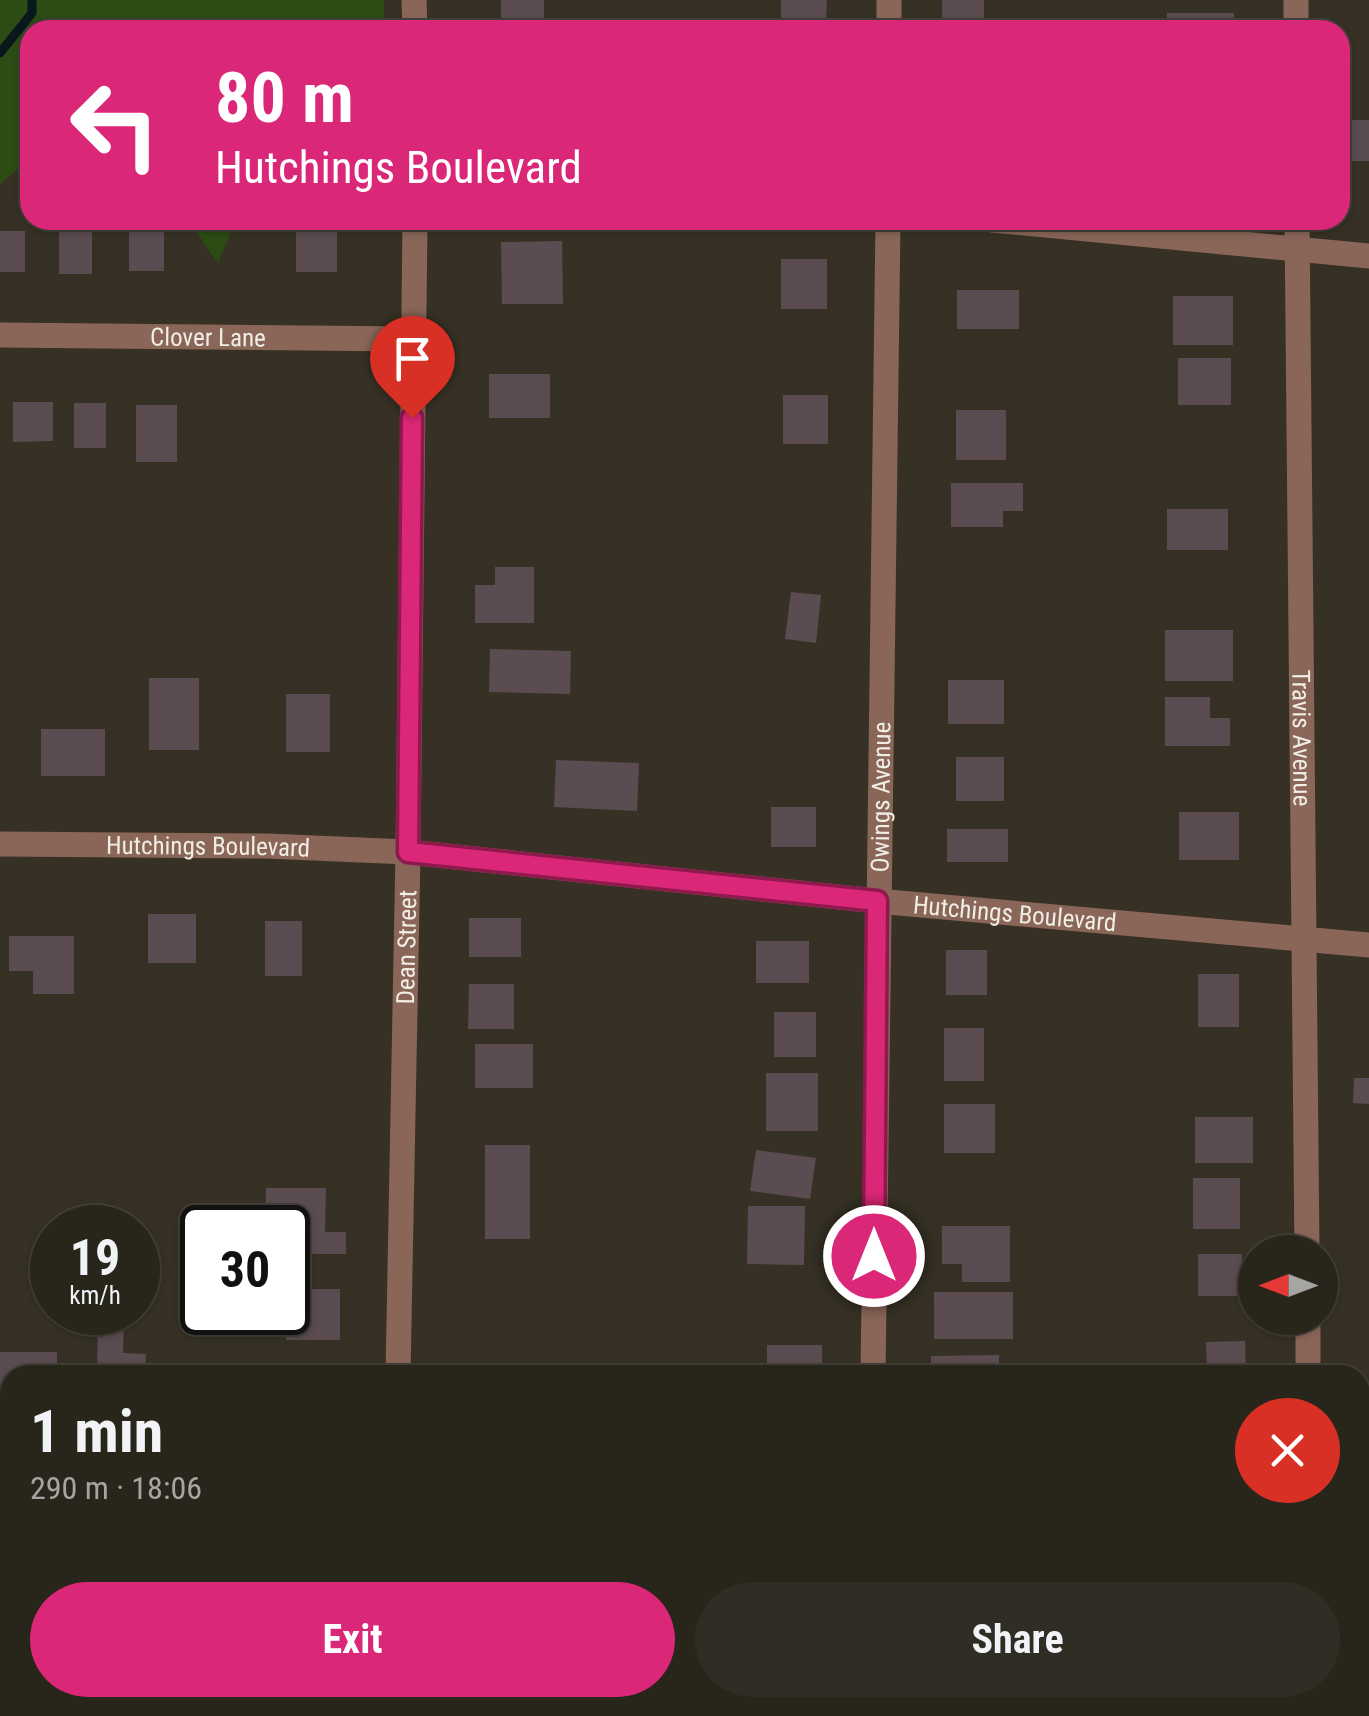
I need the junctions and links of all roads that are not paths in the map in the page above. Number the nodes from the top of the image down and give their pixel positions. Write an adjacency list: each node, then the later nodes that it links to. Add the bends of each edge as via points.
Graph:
1 (415, 230): 8 (street, Dean Street)
2 (888, 230): 11 (street, Owings Avenue)
3 (1098, 230): 5 (street)
4 (1297, 230): 5 (street, Travis Avenue)
5 (1298, 249): 6 (street); 12 (street, Travis Avenue)
6 (1369, 256)
7 (0, 335): 8 (street, Clover Lane)
8 (412, 338): 10 (street, Dean Street)
9 (0, 844): 10 (street, Hutchings Boulevard)
10 (408, 852): 11 (street, Hutchings Boulevard); 16 (street, Dean Street)
11 (877, 901): 12 (street, Hutchings Boulevard); 17 (street, Owings Avenue)
12 (1304, 940): 13 (street, Hutchings Boulevard); 14 (street, Travis Avenue)
13 (1369, 945)
14 (1307, 1235)
15 (1308, 1335): 18 (street)
16 (398, 1365)
17 (873, 1365)
18 (1308, 1365)

